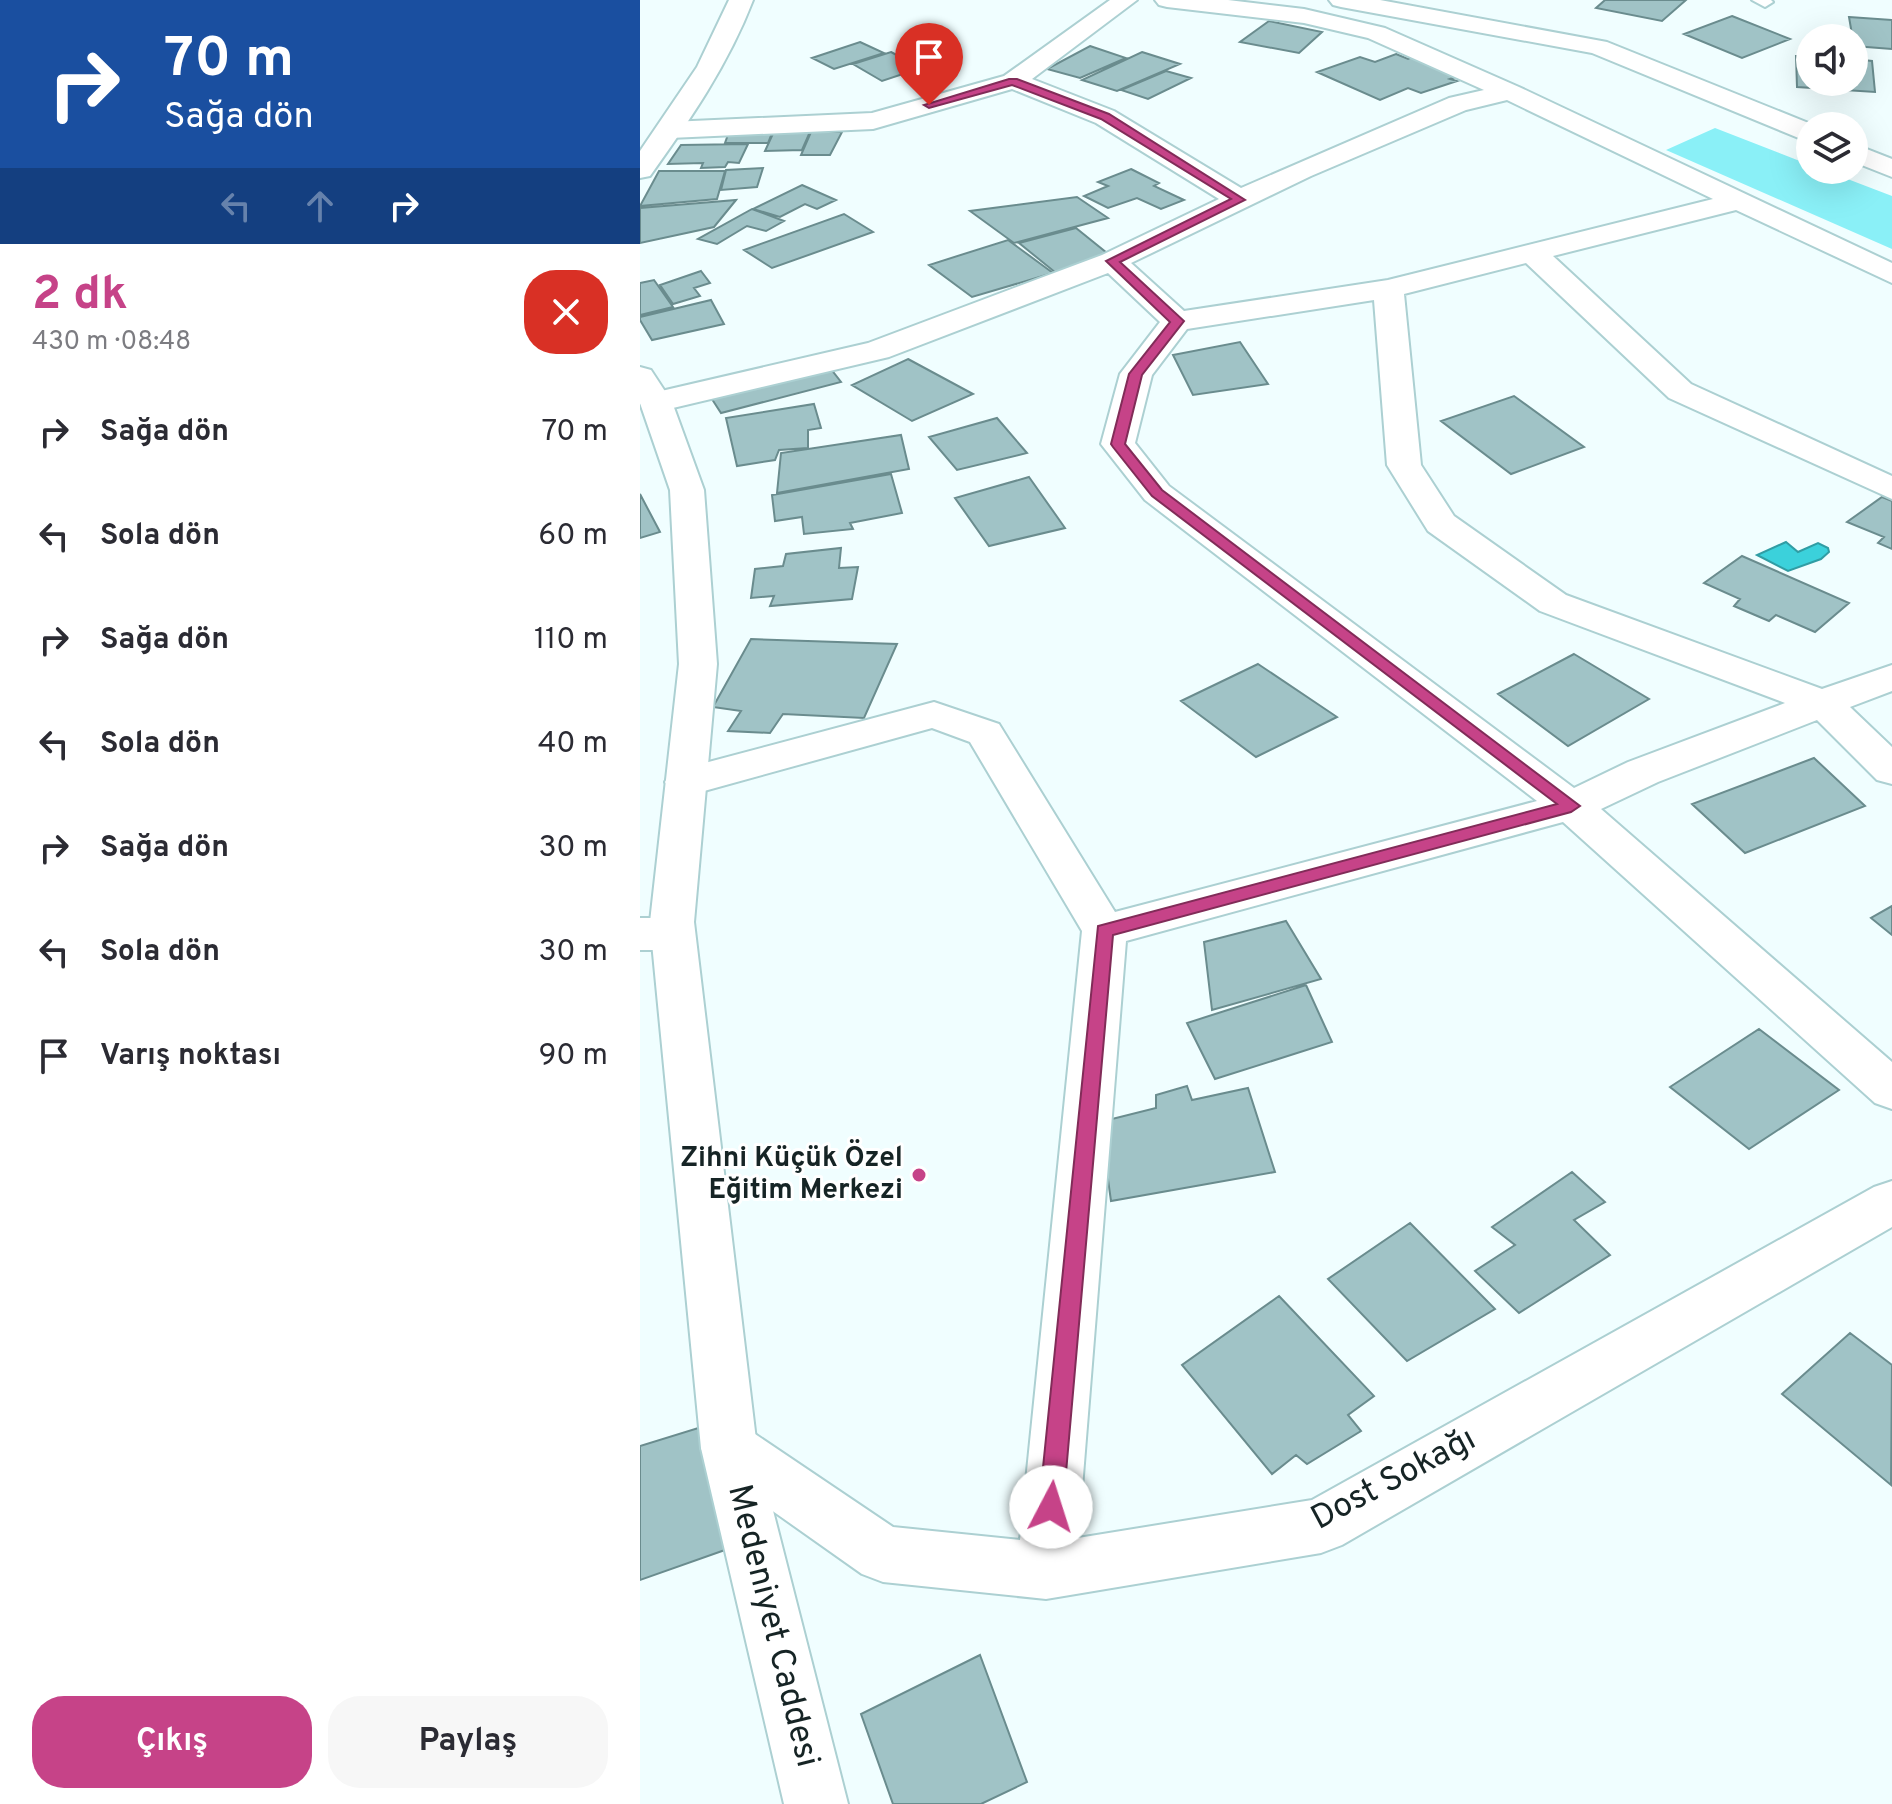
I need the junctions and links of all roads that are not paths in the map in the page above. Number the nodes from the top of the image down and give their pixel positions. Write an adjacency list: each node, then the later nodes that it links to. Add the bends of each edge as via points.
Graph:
1 (741, 0): 8 (street, via 733,24)
2 (1125, 0): 5 (street)
3 (1167, 0): 6 (street, via 1304,16 1376,33)
4 (1341, 0): 7 (street, via 1598,47)
5 (1013, 81): 8 (street, via 873,121); 12 (street, via 1105,117)
6 (1510, 92): 12 (street, via 1458,104); 13 (street)
7 (1796, 127)
8 (670, 130): 11 (street)
9 (1868, 158): 10 (street)
10 (1892, 169)
11 (640, 170)
12 (1240, 200): 15 (street)
13 (1735, 202): 14 (street); 16 (street)
14 (1533, 254): 17 (street); 20 (street, via 1680,391)
15 (1112, 261): 18 (street); 19 (street, via 878,350)
16 (1892, 274)
17 (1388, 289): 18 (street); 22 (street, via 1404,465 1441,523 1553,603)
18 (1177, 321): 25 (street, via 1136,374 1118,444 1157,493)
19 (648, 390): 24 (street, Medeniyet Caddesi, via 687,490 698,664)
20 (1892, 489)
21 (1892, 677): 22 (street)
22 (1824, 704): 23 (street); 25 (street, via 1643,772)
23 (1892, 770)
24 (686, 782): 26 (street, via 934,715 985,733); 27 (street, Medeniyet Caddesi)
25 (1571, 806): 26 (street); 28 (street)
26 (1104, 931): 31 (street)
27 (656, 934): 30 (street, Medeniyet Caddesi)
28 (1892, 1090)
29 (1892, 1202): 31 (street, Dost Sokağı, via 1321,1526)
30 (729, 1448): 31 (street, Dost Sokağı, via 883,1554); 32 (street, Medeniyet Caddesi)
31 (1046, 1571)
32 (816, 1804)

